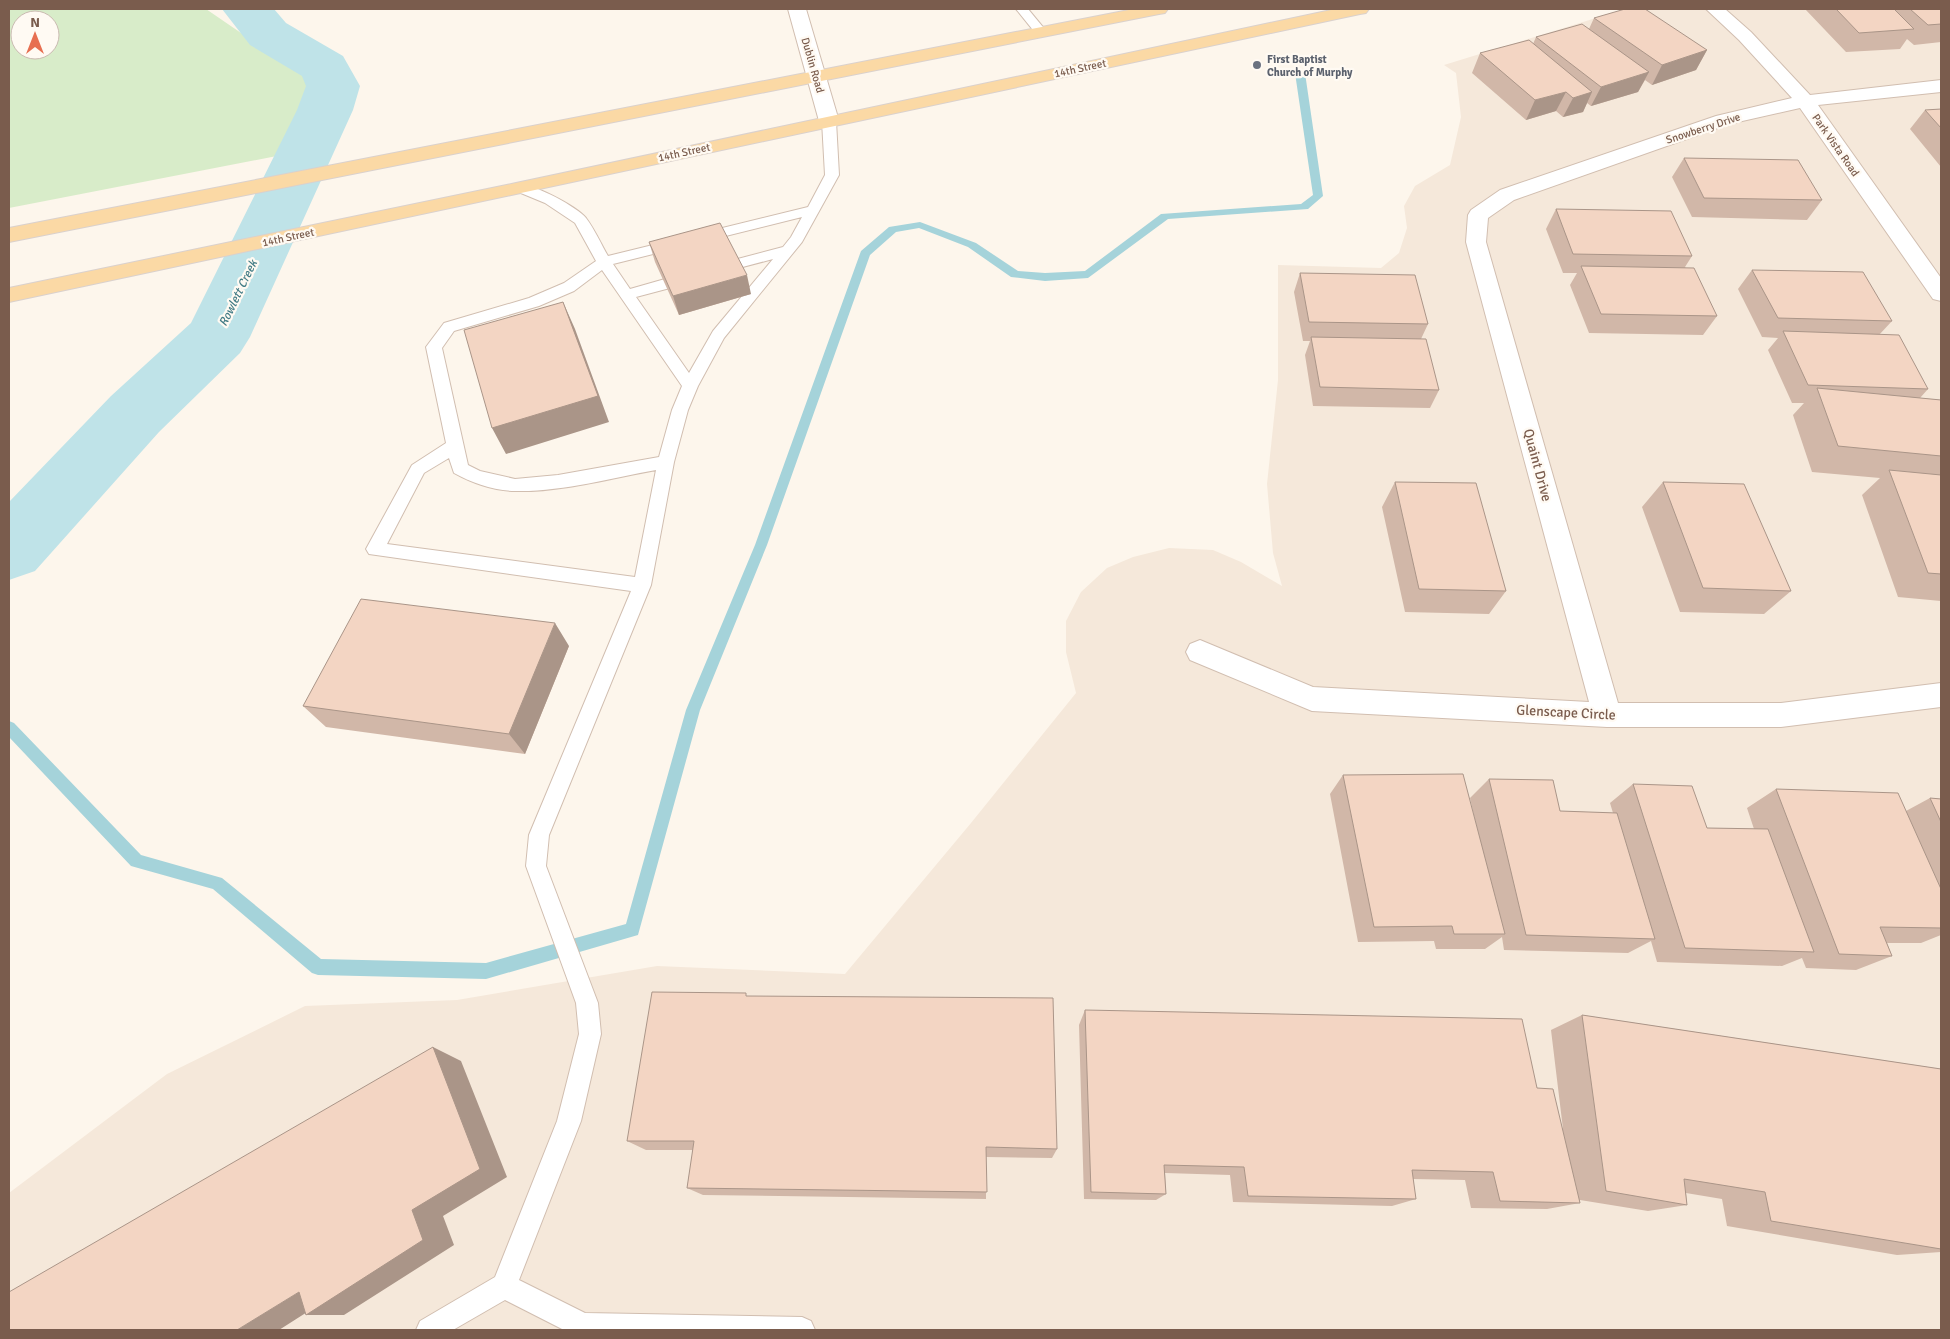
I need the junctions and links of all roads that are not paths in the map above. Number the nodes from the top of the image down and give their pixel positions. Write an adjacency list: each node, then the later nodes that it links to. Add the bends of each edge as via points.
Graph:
1 (797, 9): 7 (street, Dublin Road)
2 (1022, 9): 6 (lane)
3 (1159, 9): 6 (main road)
4 (1360, 9): 10 (main road, 14th Street)
5 (1715, 9): 9 (street, Park Vista Road, via 1745,36)
6 (1041, 32): 7 (main road)
7 (817, 75): 10 (street, Dublin Road); 14 (main road)
8 (1941, 86): 9 (street, Snowberry Drive)
9 (1805, 101): 13 (street, Snowberry Drive, via 1724,120 1507,195); 19 (street, Park Vista Road)
10 (829, 121): 11 (main road, 14th Street); 12 (lane, via 832,175)
11 (521, 188): 16 (lane, via 550,200 580,220); 20 (main road, 14th Street)
12 (812, 210): 15 (lane); 16 (lane)
13 (1478, 215): 28 (street, Quaint Drive, via 1476,242)
14 (9, 235)
15 (789, 250): 17 (lane); 22 (lane, via 718,335)
16 (604, 262): 21 (lane); 23 (lane, via 569,287 534,302 448,327 434,347)
17 (735, 264)
18 (665, 284): 21 (lane)
19 (1941, 294)
20 (9, 295)
21 (627, 295): 22 (lane)
22 (690, 386): 24 (lane)
23 (455, 446): 24 (lane, via 460,469 476,477 516,485 558,482); 25 (lane, via 418,469 375,549)
24 (666, 462): 25 (lane)
25 (642, 585): 29 (lane, via 539,835 536,866)
26 (1200, 652): 28 (street, Glenscape Circle, via 1312,699)
27 (1941, 695): 28 (street, Glenscape Circle, via 1781,715)
28 (1607, 715)
29 (587, 1003): 30 (lane, via 590,1034 568,1121)
30 (504, 1286): 31 (lane); 32 (lane, via 583,1326)
31 (429, 1330)
32 (802, 1330)

